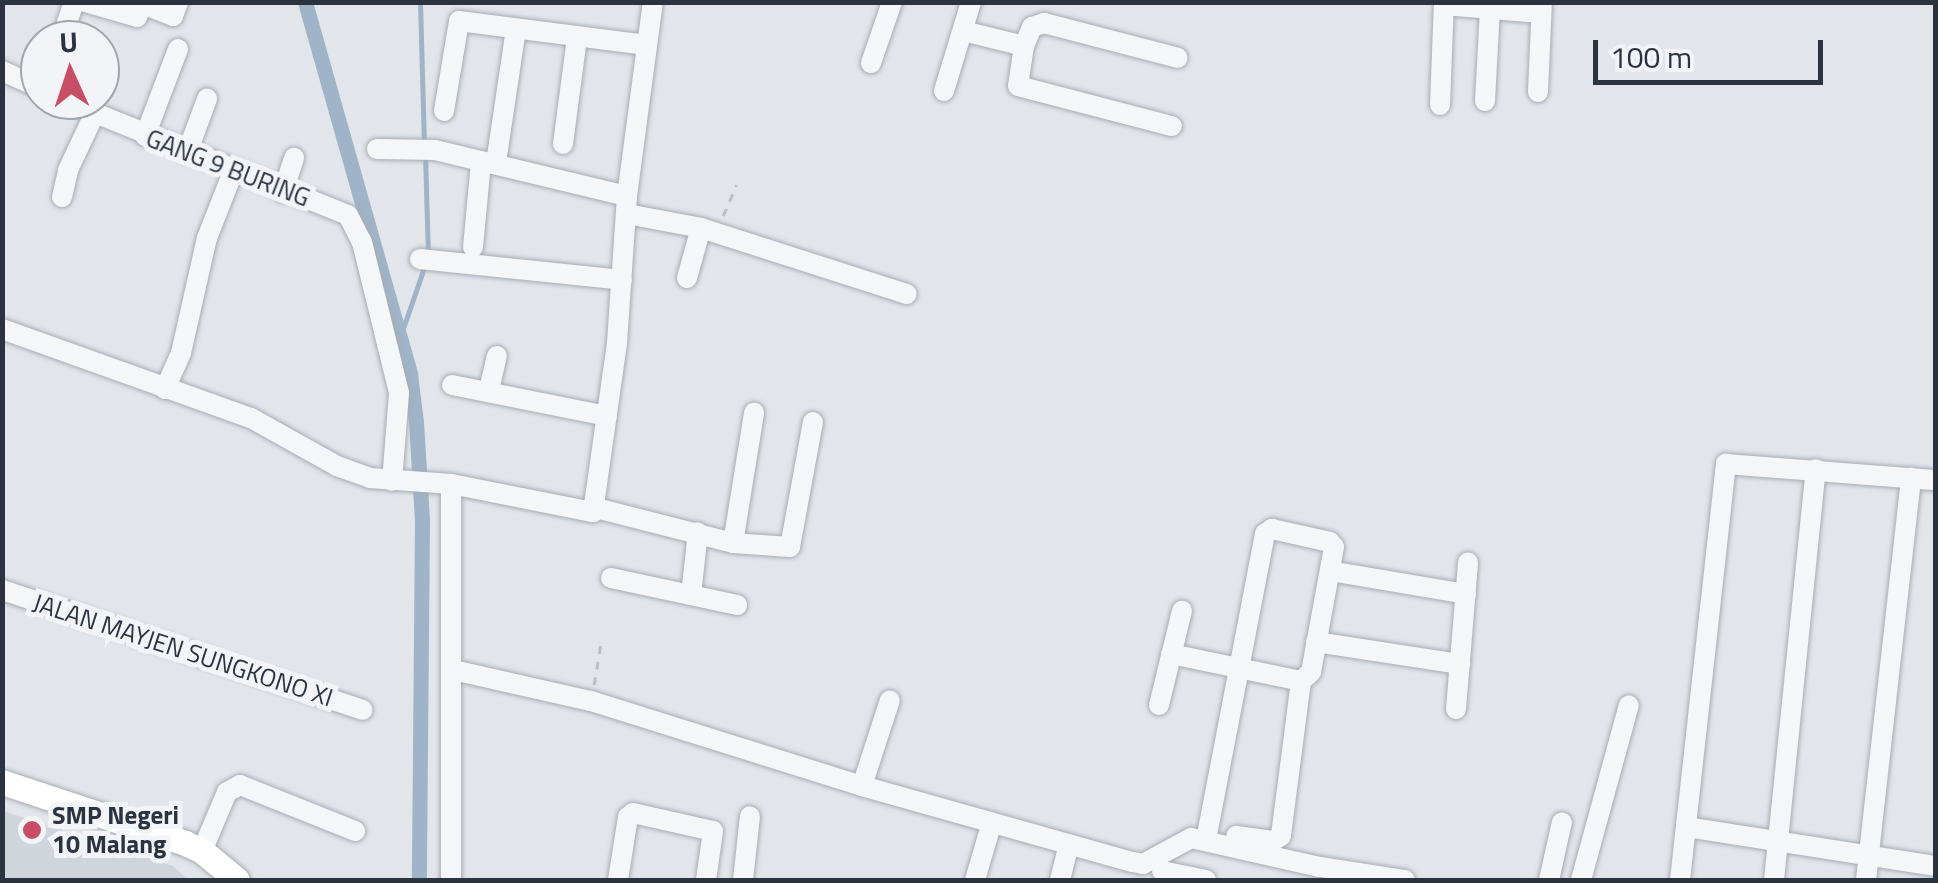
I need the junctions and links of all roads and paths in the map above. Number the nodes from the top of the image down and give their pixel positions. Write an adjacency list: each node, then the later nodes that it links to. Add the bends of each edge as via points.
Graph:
1 (85, 2): 2 (street, via 136,17 147,6 174,16)
2 (178, 2)
3 (653, 2): 12 (street)
4 (892, 2): 16 (street)
5 (971, 2): 10 (street)
6 (1444, 4): 7 (street); 21 (street)
7 (1490, 8): 8 (street); 20 (street)
8 (1542, 8): 18 (street)
9 (516, 29): 11 (street); 22 (street, via 459,21); 31 (street)
10 (962, 31): 13 (street); 17 (street)
11 (577, 37): 12 (street); 27 (street)
12 (646, 45): 36 (street)
13 (1024, 46): 15 (street, via 1032,27 1044,23); 25 (street, via 1018,86)
14 (178, 49): 26 (street)
15 (1178, 58)
16 (871, 63)
17 (944, 91)
18 (1538, 92)
19 (206, 99): 29 (street)
20 (1485, 101)
21 (1440, 104)
22 (444, 111)
23 (92, 120): 35 (street)
24 (106, 120): 26 (street, GANG 9 BURING)
25 (1172, 126)
26 (144, 136): 29 (street, GANG 9 BURING)
27 (563, 144)
28 (377, 149): 31 (street, via 412,147)
29 (187, 152): 32 (street, GANG 9 BURING)
30 (294, 158): 34 (street)
31 (489, 159): 36 (street); 38 (street)
32 (233, 172): 34 (street, GANG 9 BURING); 46 (street, via 207,238 181,353)
33 (736, 186): 37 (path)
34 (283, 192): 54 (street, GANG 9 BURING, via 338,210 354,222 362,242 399,393)
35 (62, 197)
36 (627, 205): 37 (street); 41 (street)
37 (708, 231): 40 (street); 42 (street)
38 (473, 247)
39 (427, 260): 41 (street)
40 (686, 278)
41 (622, 280): 49 (street)
42 (908, 294)
43 (2, 330): 46 (street)
44 (497, 356): 47 (street)
45 (452, 385): 47 (street)
46 (166, 389): 54 (street, via 251,418 337,466)
47 (489, 390): 49 (street)
48 (754, 413): 58 (street)
49 (607, 416): 56 (street)
50 (813, 422): 58 (street, via 790,547)
51 (1816, 470): 52 (street); 86 (street, via 1732,463 1723,469); 89 (street)
52 (1911, 478): 53 (street); 92 (street)
53 (1936, 480)
54 (394, 481): 55 (street)
55 (446, 484): 56 (street, via 587,514); 72 (street)
56 (596, 508): 57 (street)
57 (698, 532): 58 (street); 64 (street)
58 (733, 542)
59 (1468, 562): 63 (street)
60 (1330, 571): 63 (street); 68 (street); 71 (street, via 1333,543 1268,530)
61 (611, 578): 64 (street)
62 (2, 590): 79 (street, JALAN MAYJEN SUNGKONO XI)
63 (1466, 594): 70 (street)
64 (691, 595): 65 (street)
65 (737, 605)
66 (1182, 611): 69 (street)
67 (601, 642): 75 (path)
68 (1316, 642): 70 (street); 73 (street, via 1311,672)
69 (1172, 654): 71 (street); 77 (street)
70 (1460, 664): 78 (street)
71 (1237, 666): 73 (street); 88 (street)
72 (452, 670): 75 (street); 98 (street)
73 (1301, 680): 88 (street, via 1281,836)
74 (890, 700): 81 (street)
75 (592, 702): 81 (street)
76 (1629, 705): 107 (street)
77 (1159, 706)
78 (1456, 709)
79 (363, 710)
80 (2, 782): 91 (main road)
81 (862, 786): 84 (street)
82 (2, 798): 96 (main road, via 178,854)
83 (750, 816): 101 (street)
84 (992, 822): 90 (street); 102 (street)
85 (1562, 822): 106 (street)
86 (1686, 827): 89 (street); 108 (street)
87 (356, 831): 91 (street, via 240,785 227,792)
88 (1207, 836): 94 (street, via 1179,841); 95 (street)
89 (1778, 842): 92 (street); 109 (street)
90 (1069, 844): 94 (street); 103 (street)
91 (202, 851): 97 (main road)
92 (1870, 853): 93 (street); 110 (street)
93 (1936, 866)
94 (1153, 870): 104 (street)
95 (1319, 874): 105 (street)
96 (215, 880)
97 (237, 880)
98 (450, 880)
99 (618, 880): 100 (street, via 634,813 712,832)
100 (706, 880)
101 (743, 880)
102 (975, 880)
103 (1060, 880)
104 (1206, 880)
105 (1406, 880)
106 (1550, 880)
107 (1582, 880)
108 (1680, 880)
109 (1774, 880)
110 (1866, 880)

